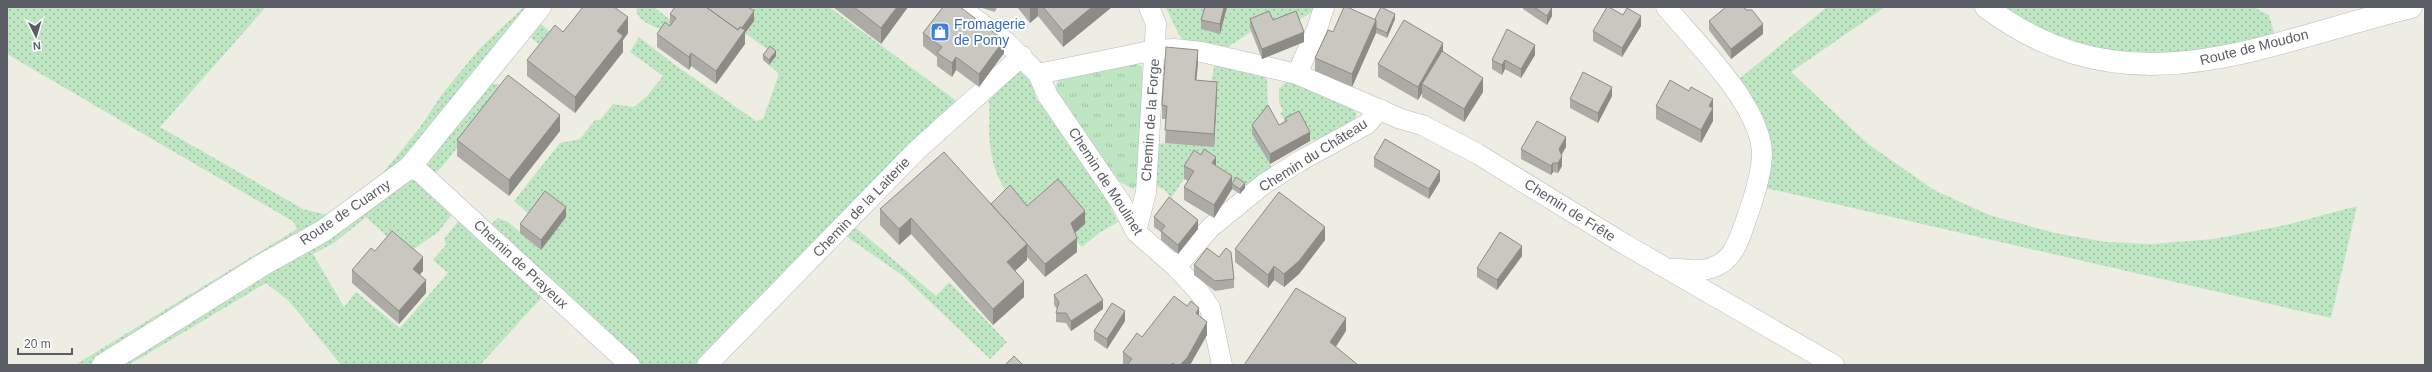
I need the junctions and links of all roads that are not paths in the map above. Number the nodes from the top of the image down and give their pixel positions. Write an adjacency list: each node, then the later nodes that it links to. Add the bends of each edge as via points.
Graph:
1 (540, 7): 13 (street, Route de Cuarny)
2 (959, 7): 9 (street, Chemin de Moulinet)
3 (1149, 7): 8 (street, Chemin de la Forge, via 1156,24)
4 (1324, 7): 11 (street)
5 (1666, 7): 16 (street, via 1733,84 1756,128 1762,154 1757,186 1737,248 1719,266 1698,270)
6 (1986, 7): 7 (street, Route de Moudon, via 2035,37 2064,49 2093,58 2127,64 2162,65 2232,55)
7 (2411, 7)
8 (1155, 50): 10 (street, Chemin de Frête); 11 (street, Chemin de Frête, via 1202,52); 14 (street, Chemin de la Forge, via 1146,192)
9 (1022, 56): 10 (street, Chemin de Moulinet); 19 (street, Chemin de la Laiterie, via 917,150)
10 (1038, 74): 14 (street, Chemin de Moulinet, via 1048,96 1120,203)
11 (1297, 74): 12 (street, Chemin de Frête)
12 (1380, 109): 15 (street, Chemin du Château, via 1367,124 1264,184 1211,227); 16 (street, Chemin de Frête, via 1422,125 1476,153)
13 (410, 167): 17 (street, Route de Cuarny, via 323,231 264,264); 18 (street, Chemin de Prayeux, via 422,173)
14 (1136, 232): 15 (street, Chemin de Moulinet)
15 (1176, 267): 20 (street, Chemin de Moulinet, via 1210,308)
16 (1670, 269): 21 (street, Chemin de Frête)
17 (104, 365)
18 (630, 365)
19 (707, 365)
20 (1222, 365)
21 (1834, 365)

